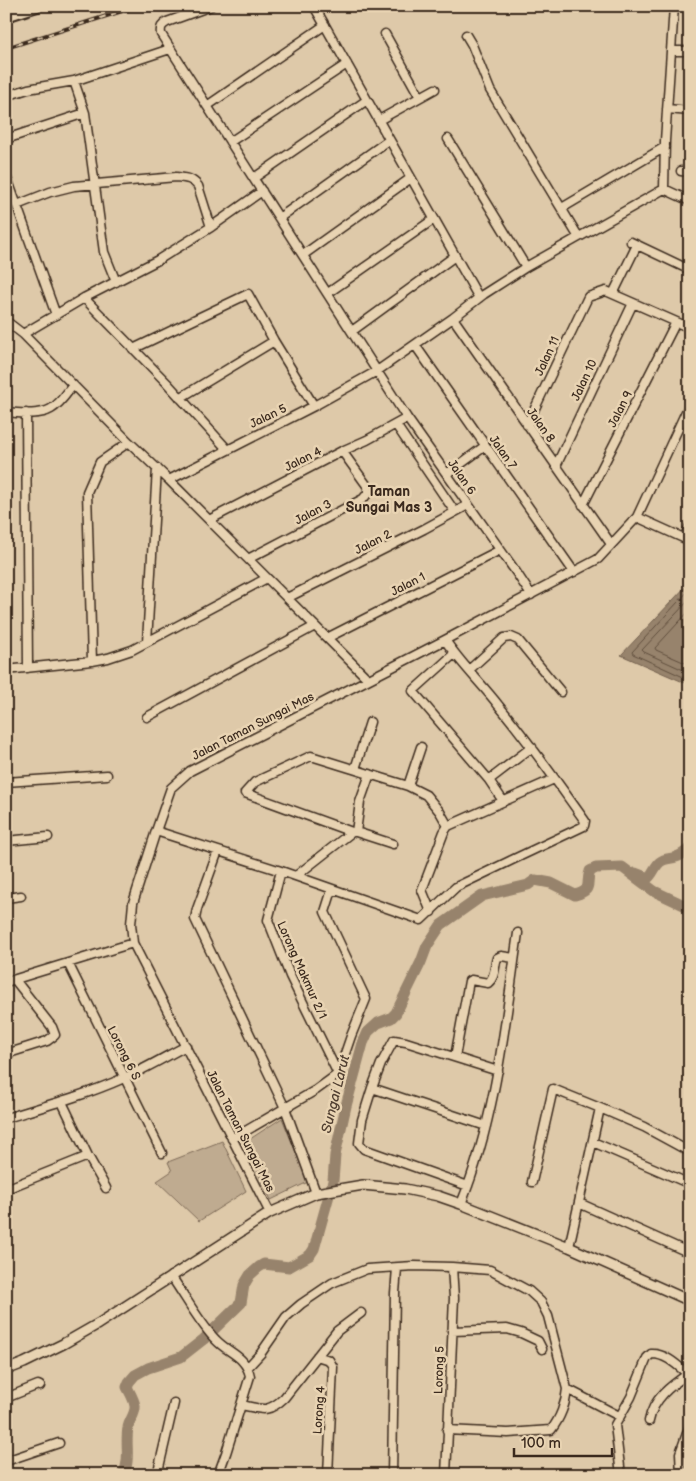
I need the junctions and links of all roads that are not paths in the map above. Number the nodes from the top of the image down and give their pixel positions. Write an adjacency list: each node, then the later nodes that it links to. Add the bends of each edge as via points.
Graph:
1 (37, 6): 5 (main road)
2 (211, 6): 9 (street, Jalan 6, via 162,26 161,34)
3 (314, 6): 6 (street)
4 (674, 6): 10 (street)
5 (6, 16)
6 (325, 25): 12 (street); 18 (street)
7 (385, 34): 16 (street)
8 (466, 35): 38 (street, via 490,90)
9 (170, 49): 13 (street); 18 (street, Jalan 6)
10 (671, 51): 11 (street); 19 (street)
11 (690, 51)
12 (347, 64): 17 (street); 26 (street)
13 (74, 81): 15 (street); 21 (street)
14 (435, 89): 16 (street)
15 (6, 96)
16 (420, 97): 22 (street)
17 (367, 100): 22 (street); 31 (street)
18 (207, 106): 26 (street, Jalan 6)
19 (667, 109): 20 (street); 27 (street)
20 (690, 111)
21 (85, 113): 23 (street); 33 (street)
22 (379, 120): 24 (street)
23 (6, 139)
24 (390, 140): 32 (street); 39 (street)
25 (448, 140): 45 (street)
26 (230, 142): 31 (street, Jalan 6)
27 (665, 147): 34 (street); 38 (street)
28 (681, 171): 29 (street)
29 (690, 172)
30 (6, 175): 37 (street)
31 (254, 178): 35 (street, Jalan 6)
32 (411, 178): 40 (street); 43 (street)
33 (95, 184): 37 (street, via 58,190); 41 (street, via 188,178 198,186); 47 (street, via 104,252)
34 (664, 189): 36 (street); 42 (street, Jalan 5)
35 (262, 191): 39 (street, Jalan 6); 41 (street)
36 (690, 201)
37 (16, 205): 53 (street)
38 (562, 208): 42 (street)
39 (279, 218): 43 (street, Jalan 6)
40 (434, 219): 44 (street); 48 (street)
41 (211, 227): 47 (street)
42 (578, 236): 45 (street, Jalan 5)
43 (303, 255): 48 (street, Jalan 6)
44 (455, 256): 51 (street); 58 (street)
45 (526, 267): 51 (street, Jalan 5)
46 (690, 270): 49 (street, via 634,244)
47 (116, 282): 50 (street)
48 (328, 294): 58 (street, Jalan 6)
49 (613, 294): 52 (street); 72 (street, Jalan 11, via 606,291 588,297)
50 (84, 298): 53 (street); 62 (street)
51 (479, 298): 54 (street, Jalan 5)
52 (633, 303): 56 (street); 77 (street, Jalan 10)
53 (56, 315): 59 (street)
54 (453, 318): 61 (street, Jalan 5); 72 (street, Jalan 8)
55 (6, 321): 59 (street)
56 (676, 322): 57 (street); 82 (street, Jalan 9)
57 (690, 328)
58 (352, 331): 63 (street, Jalan 6)
59 (23, 334): 64 (street)
60 (274, 342): 62 (street, via 248,294); 65 (street); 67 (street)
61 (414, 345): 63 (street, Jalan 5); 74 (street, Jalan 7)
62 (133, 349): 65 (street)
63 (377, 371): 67 (street, Jalan 5); 70 (street, Jalan 6)
64 (73, 386): 69 (street, via 51,409); 73 (street)
65 (180, 398): 75 (street)
66 (690, 403): 84 (street, Jalan Taman Sungai Mas)
67 (314, 406): 75 (street, Jalan 5)
68 (6, 412): 69 (street)
69 (26, 413): 101 (street)
70 (407, 418): 71 (street, Jalan 4); 79 (street, Jalan 6)
71 (396, 425): 76 (street, Jalan 4); 83 (street)
72 (527, 425): 77 (street, Jalan 8)
73 (129, 442): 78 (street); 100 (street, via 100,462 87,492)
74 (486, 446): 79 (street); 91 (street, Jalan 7)
75 (227, 449): 80 (street, Jalan 5)
76 (342, 451): 85 (street, Jalan 4); 90 (street, Jalan 3, via 368,486 368,493)
77 (556, 466): 82 (street, Jalan 8)
78 (157, 468): 80 (street); 98 (street)
79 (447, 474): 81 (street, Jalan 6)
80 (169, 480): 85 (street)
81 (468, 504): 83 (street, Jalan 2); 89 (street, Jalan 6)
82 (583, 505): 88 (street, Jalan 8)
83 (455, 512): 94 (street, Jalan 2)
84 (637, 517): 87 (street); 88 (street, Jalan Taman Sungai Mas)
85 (209, 520): 90 (street)
86 (690, 526): 87 (street)
87 (687, 540)
88 (611, 544): 91 (street, Jalan Taman Sungai Mas, via 598,559)
89 (500, 550): 93 (street, Jalan 6); 96 (street, Jalan 1)
90 (248, 559): 92 (street)
91 (574, 572): 93 (street, Jalan Taman Sungai Mas)
92 (267, 578): 94 (street); 98 (street)
93 (531, 595): 97 (street, Jalan Taman Sungai Mas)
94 (287, 598): 95 (street)
95 (315, 626): 96 (street); 106 (street)
96 (327, 638): 104 (street)
97 (445, 640): 99 (street); 104 (street, Jalan Taman Sungai Mas)
98 (148, 642): 100 (street)
99 (454, 654): 103 (street); 114 (street, via 413,692)
100 (92, 662): 101 (street)
101 (28, 668): 102 (street)
102 (6, 670)
103 (469, 670): 105 (street, via 504,638 511,637 518,640); 109 (street)
104 (368, 679): 119 (street, Jalan Taman Sungai Mas, via 190,771 171,788)
105 (561, 692)
106 (147, 716)
107 (370, 722): 110 (street)
108 (421, 747): 116 (street)
109 (532, 747): 113 (street); 114 (street)
110 (355, 769): 111 (street); 120 (street, via 308,756 255,782 245,794)
111 (370, 774): 116 (street); 120 (street)
112 (106, 775): 115 (street)
113 (554, 779): 117 (street); 130 (street, via 584,821 584,826 456,887)
114 (489, 780): 117 (street)
115 (6, 782)
116 (408, 786): 118 (street, via 426,795)
117 (503, 801): 118 (street)
118 (448, 826): 130 (street, via 422,890)
119 (156, 831): 124 (street); 132 (street, Jalan Taman Sungai Mas, via 133,903 130,924)
120 (354, 832): 123 (street); 126 (street)
121 (48, 837): 122 (street)
122 (6, 841)
123 (393, 844)
124 (218, 851): 125 (street); 145 (street, via 195,919)
125 (281, 871): 126 (street); 141 (street, Lorong Makmur 2/1, via 268,920 290,976)
126 (296, 876): 127 (street)
127 (332, 890): 130 (street, via 421,920); 141 (street, via 324,912 366,999)
128 (21, 896): 129 (street)
129 (6, 898)
130 (431, 912)
131 (518, 933): 133 (street)
132 (133, 943): 134 (street); 137 (street, Jalan Taman Sungai Mas)
133 (514, 958): 139 (street, via 497,958 490,982 469,981); 140 (street)
134 (68, 964): 135 (street); 142 (street, Lorong 6 S)
135 (15, 980): 136 (street); 138 (street, via 55,1034 48,1042)
136 (6, 982)
137 (186, 1046): 142 (street); 149 (street, Jalan Taman Sungai Mas)
138 (6, 1054)
139 (455, 1057): 140 (street); 143 (street, via 394,1040)
140 (498, 1071): 148 (street)
141 (338, 1074): 145 (street)
142 (124, 1078): 144 (street); 152 (street, Lorong 6 S)
143 (372, 1088): 148 (street); 156 (street, via 362,1120 359,1143 364,1149)
144 (62, 1102): 147 (street); 153 (street)
145 (285, 1108): 149 (street); 159 (street)
146 (600, 1108): 150 (street); 151 (street); 154 (street, via 553,1089)
147 (6, 1118)
148 (486, 1126): 156 (street)
149 (232, 1139): 162 (street, Jalan Taman Sungai Mas)
150 (593, 1142): 155 (street); 160 (street)
151 (690, 1152)
152 (162, 1153)
153 (88, 1156): 157 (street); 158 (street)
154 (532, 1182)
155 (690, 1184)
156 (468, 1186): 161 (street)
157 (106, 1188)
158 (6, 1189)
159 (316, 1193): 161 (street, via 363,1186 405,1189); 162 (street)
160 (579, 1202): 163 (street); 164 (street)
161 (461, 1204): 163 (street)
162 (270, 1213): 167 (street)
163 (569, 1247): 168 (street)
164 (690, 1252)
165 (452, 1267): 166 (street); 170 (street, Lorong 5); 177 (street, via 490,1270 529,1291 541,1302 548,1316)
166 (397, 1268): 173 (street, via 367,1269 332,1282 286,1318); 190 (street)
167 (171, 1276): 173 (street, via 217,1341); 174 (street, via 63,1344)
168 (690, 1301)
169 (361, 1313): 172 (street, via 337,1331)
170 (452, 1331): 171 (street, via 507,1329 538,1341); 184 (street, Lorong 5)
171 (542, 1350)
172 (317, 1356): 180 (street, via 275,1407 266,1410); 189 (street, Lorong 4, via 329,1360 333,1366)
173 (248, 1367): 180 (street, via 250,1376)
174 (6, 1370)
175 (689, 1373): 181 (street, via 660,1355 651,1354); 182 (street, via 663,1392 651,1411)
176 (40, 1386): 178 (street)
177 (567, 1389): 181 (street); 184 (street, via 551,1430 508,1433)
178 (6, 1398)
179 (174, 1403): 187 (street, via 160,1467)
180 (241, 1405): 188 (street)
181 (619, 1416): 192 (street, via 614,1425)
182 (649, 1421)
183 (690, 1425): 193 (street, via 680,1454)
184 (448, 1430): 191 (street, Lorong 5)
185 (59, 1443): 186 (street)
186 (6, 1461)
187 (162, 1475)
188 (218, 1475)
189 (328, 1475)
190 (392, 1475)
191 (446, 1475)
192 (621, 1475)
193 (681, 1475)

